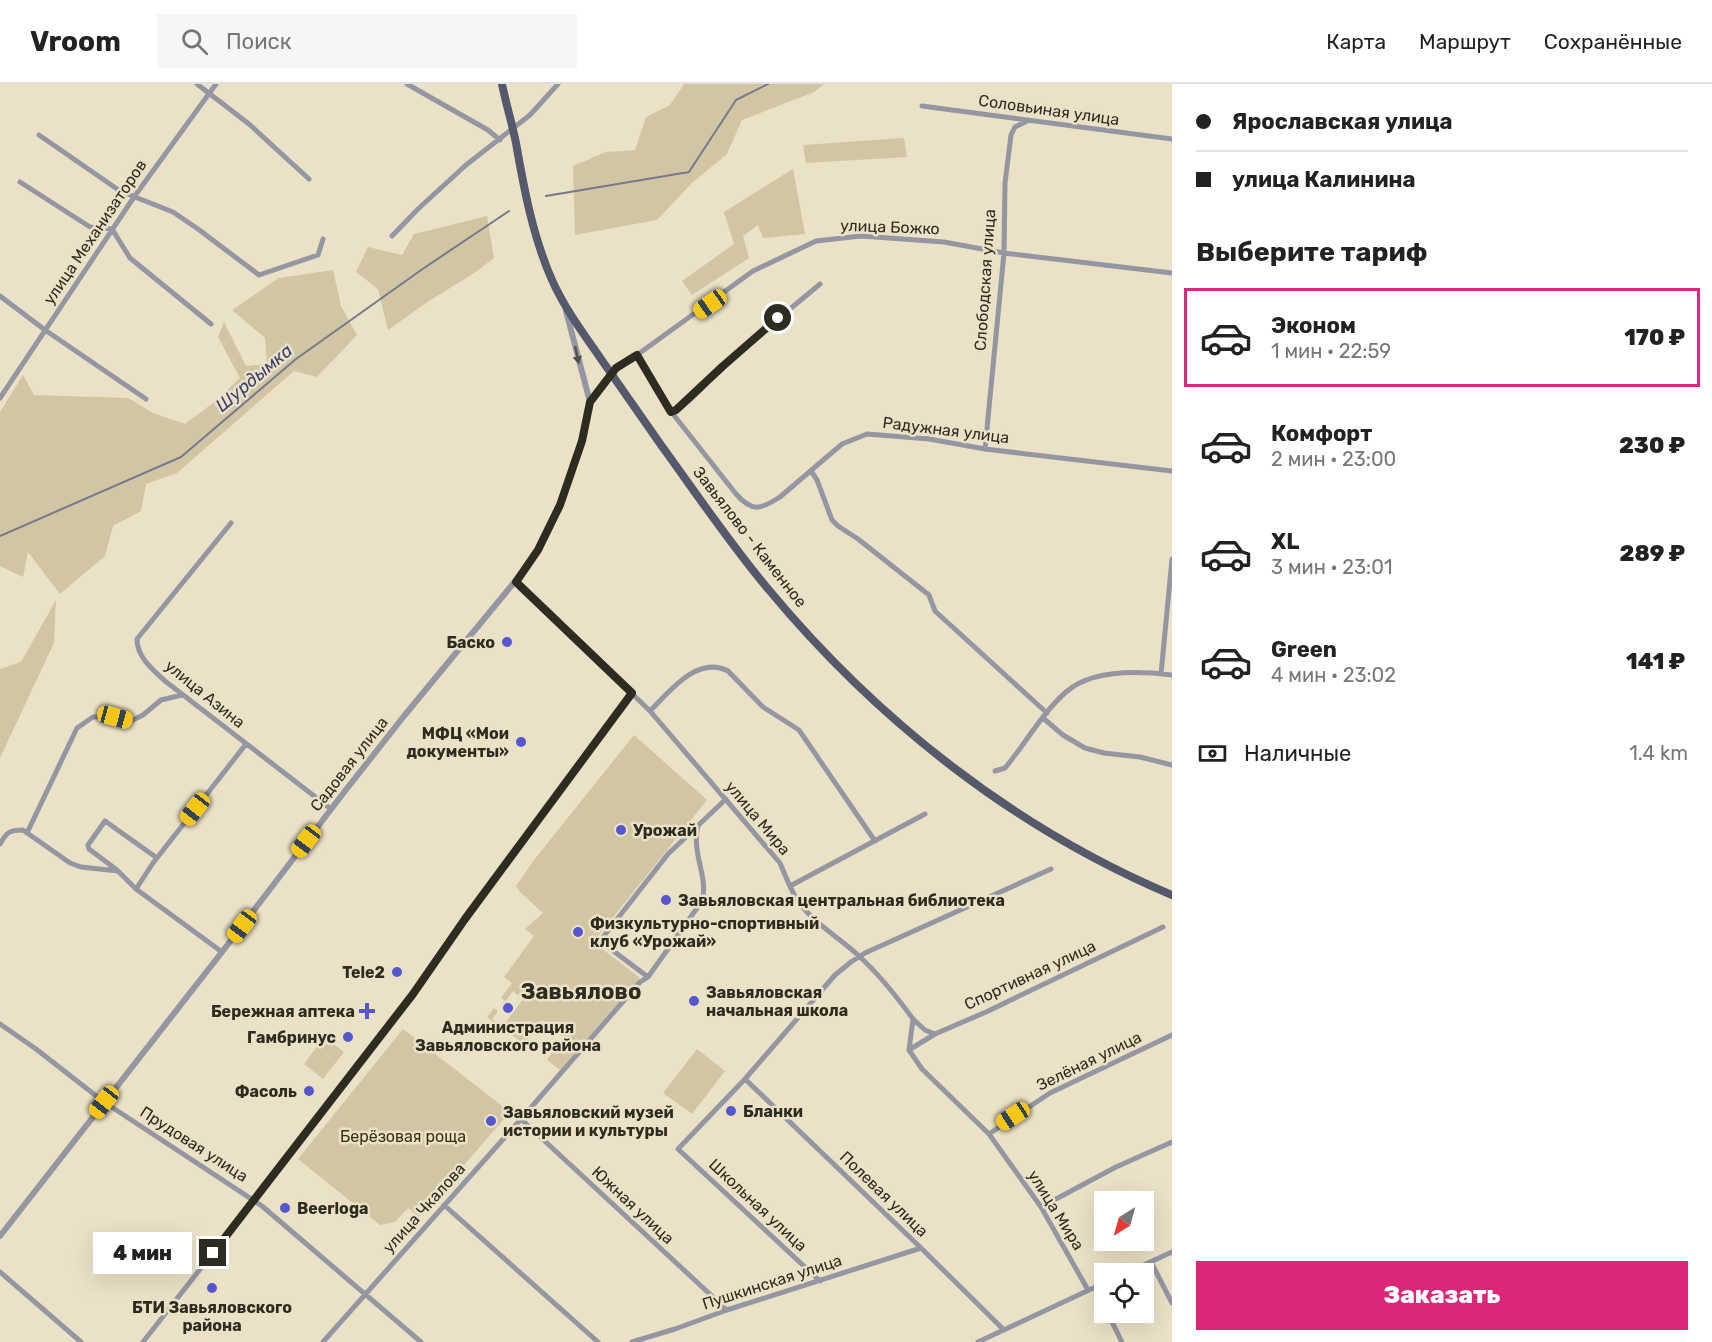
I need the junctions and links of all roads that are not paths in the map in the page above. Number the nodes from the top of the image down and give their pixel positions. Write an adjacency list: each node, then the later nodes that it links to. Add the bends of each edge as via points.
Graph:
1 (197, 84): 6 (street)
2 (216, 84): 6 (street, улица Механизаторов)
3 (407, 84): 12 (street)
4 (502, 84): 9 (main road, Завьялово - Каменное)
5 (558, 84): 9 (street)
6 (209, 93): 13 (street); 15 (street, улица Механизаторов)
7 (922, 106): 8 (street, Соловьиная улица)
8 (1027, 121): 11 (street, Соловьиная улица); 19 (street, Слободская улица, via 1015,127 1011,135 1005,183)
9 (513, 129): 12 (street); 23 (main road, Завьялово - Каменное, via 544,260)
10 (39, 135): 15 (street)
11 (1172, 139)
12 (500, 140): 17 (street, via 466,165)
13 (309, 179)
14 (20, 182): 16 (street, via 90,227)
15 (134, 197): 16 (street, улица Механизаторов); 18 (street, via 173,212 259,275 318,255)
16 (112, 229): 24 (street, via 130,258); 25 (street, улица Механизаторов)
17 (392, 236)
18 (323, 239)
19 (1004, 253): 20 (street, улица Божко); 26 (street, улица Божко, via 944,242 861,236 816,241 753,271); 32 (street, Слободская улица)
20 (1172, 273)
21 (820, 284): 31 (street)
22 (0, 296): 25 (street)
23 (565, 307): 27 (main road, Завьялово - Каменное); 30 (street, one-way to 30)
24 (211, 324)
25 (45, 330): 28 (street, улица Механизаторов); 29 (street)
26 (637, 355): 27 (street, улица Божко); 31 (street, Радужная улица)
27 (610, 375): 30 (street); 60 (main road, Завьялово - Каменное, via 768,590 869,697 931,750 1015,811 1092,857)
28 (0, 398)
29 (146, 399)
30 (590, 402): 37 (street, Садовая улица, via 582,441 560,505 538,550)
31 (671, 412): 33 (street, Радужная улица, via 735,494 751,507 760,508 780,497)
32 (985, 449): 33 (street, Радужная улица, via 867,434 842,444); 34 (street, Радужная улица)
33 (811, 471): 43 (street, via 832,520 929,595 935,611)
34 (1172, 471)
35 (231, 523): 41 (street, улица Азина, via 137,639 145,660)
36 (1172, 559): 38 (street)
37 (516, 582): 40 (street, улица Мира); 49 (street, Садовая улица)
38 (1161, 674): 39 (street); 43 (street, via 1132,673 1086,680 1066,692)
39 (1172, 675)
40 (632, 693): 42 (street, улица Мира); 75 (street, via 413,994)
41 (182, 695): 45 (street, улица Азина); 52 (street, via 161,700 131,722 93,717 76,728)
42 (650, 711): 48 (street, улица Мира); 53 (street, via 699,669 713,666 728,671 764,707 799,730)
43 (1047, 713): 44 (street)
44 (1042, 718): 46 (street, via 1085,748); 47 (street, via 1005,768)
45 (246, 744): 49 (street, улица Азина); 55 (street)
46 (1172, 765)
47 (995, 771)
48 (726, 799): 51 (street); 58 (street, улица Мира, via 780,863)
49 (331, 809): 62 (street, Садовая улица)
50 (925, 814): 53 (street)
51 (698, 826): 64 (street, улица Чкалова, via 696,850 705,886 702,901); 64 (street, via 668,854 600,942)
52 (27, 833): 54 (street, via 14,830); 57 (street, via 70,863)
53 (874, 841): 58 (street)
54 (0, 844)
55 (157, 858): 57 (street, via 105,821 89,849); 59 (street)
56 (1051, 870): 63 (street)
57 (118, 871): 59 (street)
58 (790, 886): 63 (street, улица Мира, via 814,919)
59 (136, 889): 62 (street)
60 (1172, 895)
61 (1163, 927): 67 (street, Спортивная улица)
62 (222, 952): 71 (street, Садовая улица)
63 (860, 957): 65 (street, улица Мира, via 894,992); 70 (street, via 835,975)
64 (648, 977): 72 (street, улица Чкалова)
65 (913, 1019): 67 (street); 69 (street)
66 (0, 1024): 71 (street, Прудовая улица)
67 (935, 1034): 69 (street, Спортивная улица)
68 (1172, 1035): 73 (street, Зелёная улица, via 1050,1093)
69 (909, 1050): 73 (street, улица Мира, via 922,1069)
70 (744, 1079): 79 (street, Полевая улица); 83 (street, Школьная улица, via 678,1149)
71 (104, 1102): 75 (street, Прудовая улица); 78 (street, Садовая улица)
72 (521, 1119): 76 (street, улица Чкалова); 88 (street, Южная улица)
73 (989, 1134): 77 (street, улица Мира)
74 (1172, 1142): 77 (street)
75 (254, 1200): 86 (street, Прудовая улица); 92 (street)
76 (444, 1205): 86 (street, улица Чкалова); 95 (street)
77 (1041, 1207): 85 (street, улица Мира)
78 (0, 1236)
79 (921, 1248): 83 (street, Пушкинская улица); 90 (street, Полевая улица)
80 (1172, 1252): 81 (street)
81 (1151, 1262): 87 (street)
82 (0, 1272): 91 (street)
83 (820, 1281): 88 (street, Пушкинская улица)
84 (1094, 1287): 85 (street)
85 (1088, 1290): 90 (street)
86 (365, 1294): 93 (street, улица Чкалова); 94 (street, Прудовая улица)
87 (1172, 1303)
88 (727, 1310): 96 (street, Пушкинская улица)
89 (1112, 1323): 98 (street)
90 (1004, 1330): 97 (street)
91 (81, 1342)
92 (143, 1342)
93 (323, 1342)
94 (421, 1342)
95 (598, 1342)
96 (632, 1342)
97 (978, 1342)
98 (1122, 1342)

